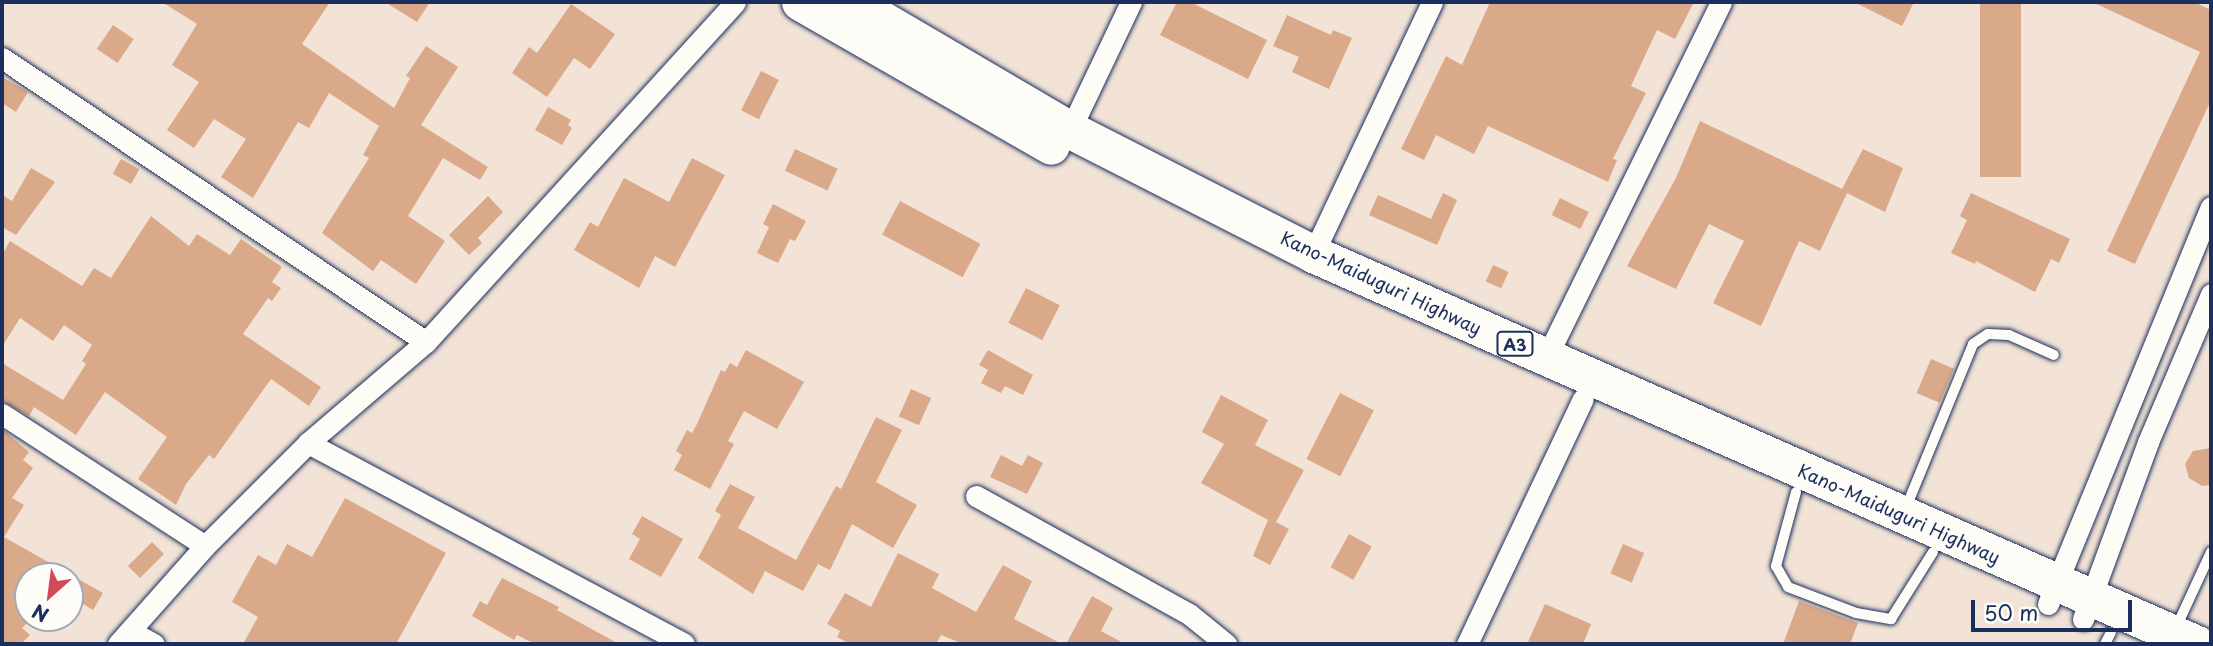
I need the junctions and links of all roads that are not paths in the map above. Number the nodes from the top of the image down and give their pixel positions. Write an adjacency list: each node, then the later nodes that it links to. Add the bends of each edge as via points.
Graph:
1 (735, 2): 12 (street)
2 (800, 2): 15 (highway, Kano-Maiduguri Highway / A3, via 991,115 1200,224 1336,290)
3 (852, 2): 8 (highway, Kano-Maiduguri Highway / A3)
4 (1132, 2): 8 (street)
5 (1432, 2): 10 (street)
6 (1721, 2): 14 (street)
7 (2, 58): 12 (street)
8 (1070, 130): 10 (highway, Kano-Maiduguri Highway / A3)
9 (2211, 207): 24 (street)
10 (1313, 254): 14 (highway, Kano-Maiduguri Highway / A3)
11 (2211, 294): 25 (street, via 2148,442)
12 (426, 342): 17 (street)
13 (2054, 355): 20 (lane, via 2009,335 1988,334 1973,344)
14 (1546, 358): 20 (highway, Kano-Maiduguri Highway / A3)
15 (1583, 399): 18 (highway, Kano-Maiduguri Highway / A3); 31 (street)
16 (2, 414): 21 (street)
17 (308, 443): 21 (street); 29 (street)
18 (1796, 492): 22 (highway, Kano-Maiduguri Highway / A3); 22 (lane, via 1776,566 1788,587 1856,613 1891,619)
19 (976, 496): 30 (street, via 1189,614)
20 (1902, 516): 24 (highway, Kano-Maiduguri Highway / A3)
21 (205, 545): 26 (street)
22 (1933, 552): 24 (highway, Kano-Maiduguri Highway / A3)
23 (2211, 552): 27 (lane)
24 (2053, 594): 25 (highway, Kano-Maiduguri Highway / A3)
25 (2106, 628): 27 (highway, Kano-Maiduguri Highway / A3)
26 (125, 638): 28 (street)
27 (2186, 638)
28 (154, 644)
29 (684, 644)
30 (1226, 644)
31 (1466, 644)

